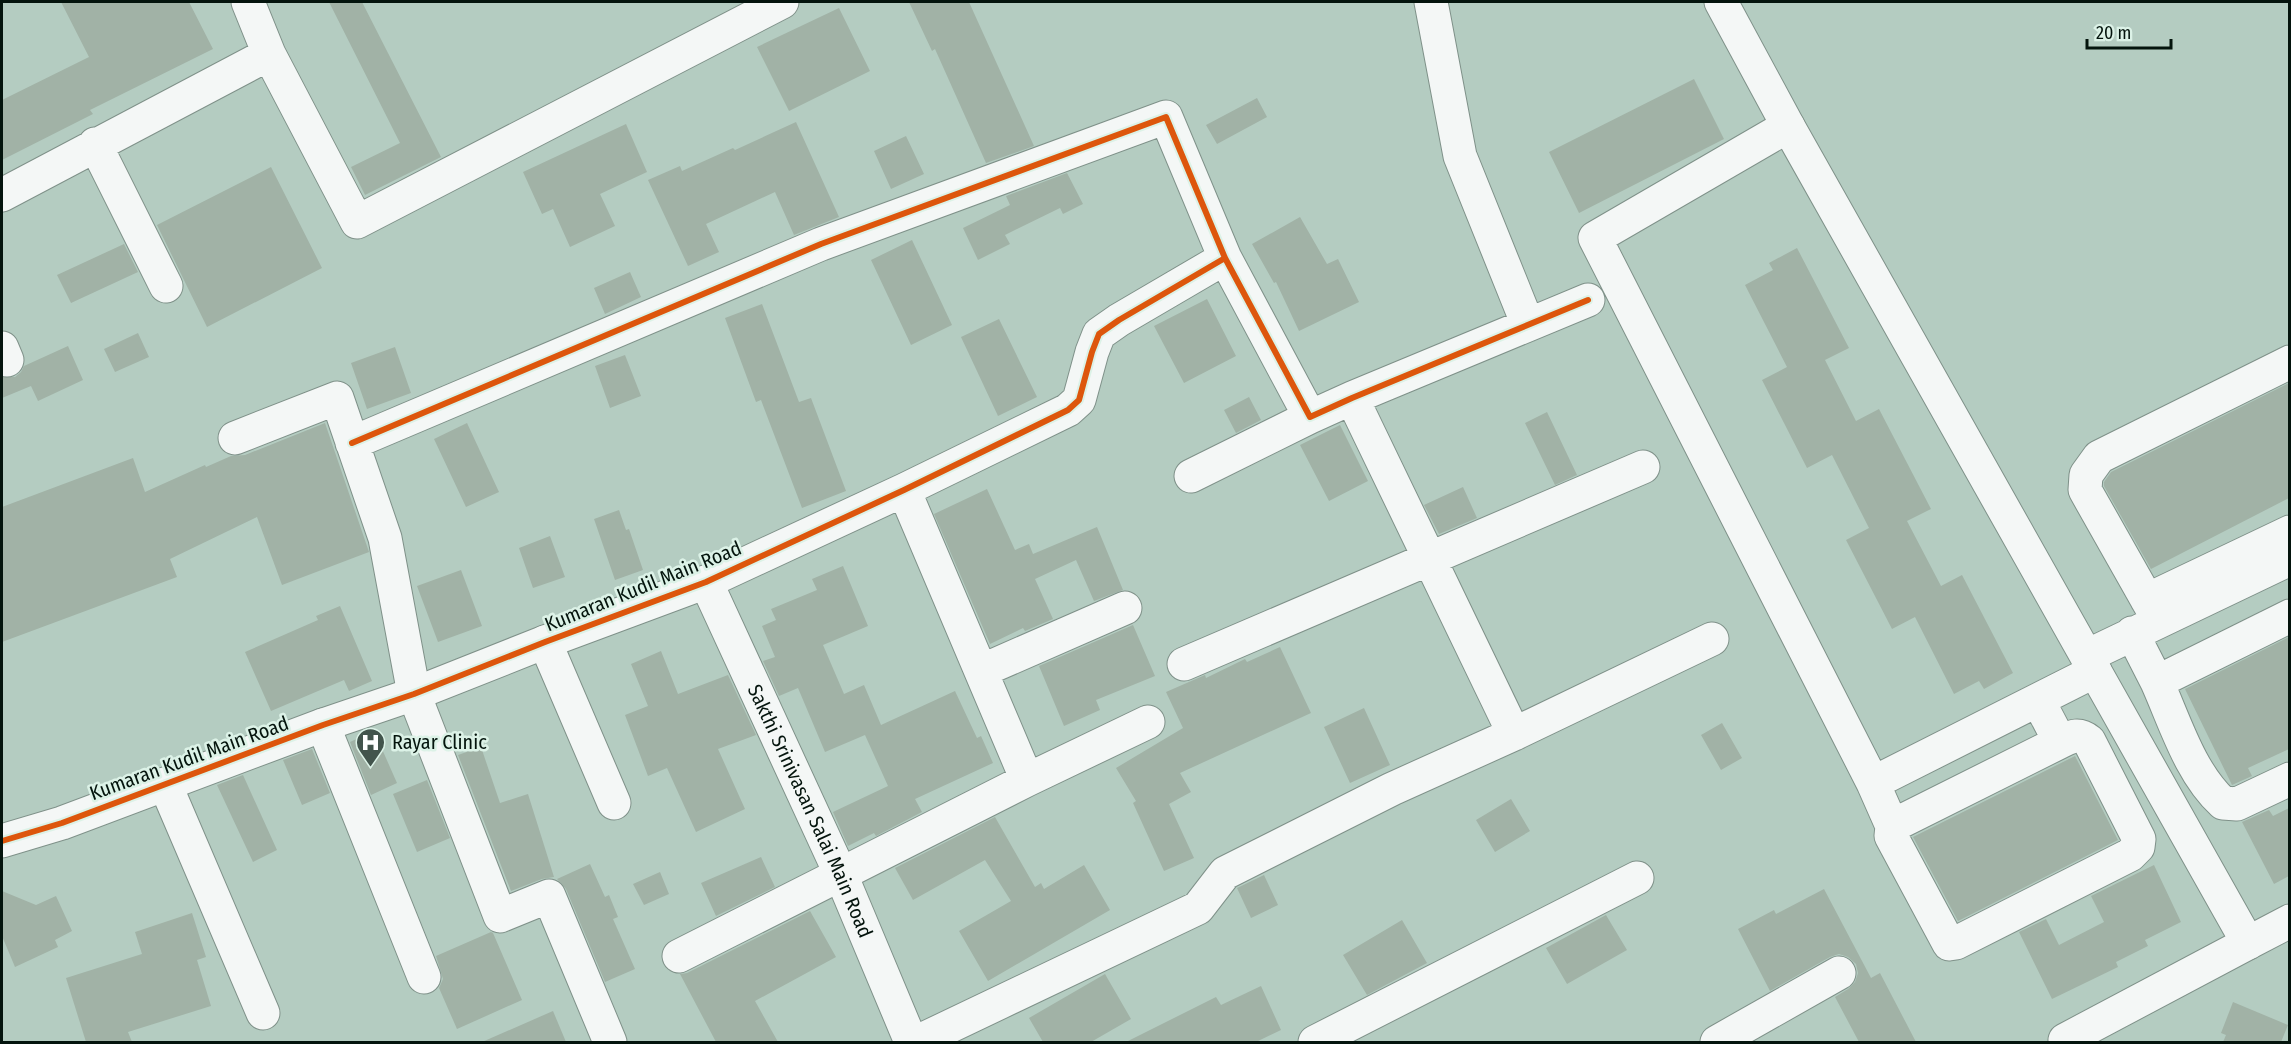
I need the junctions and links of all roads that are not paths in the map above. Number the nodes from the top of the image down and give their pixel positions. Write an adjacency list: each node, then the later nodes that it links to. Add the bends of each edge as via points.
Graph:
1 (248, 2): 5 (street)
2 (782, 2): 5 (street, via 357,222)
3 (1431, 2): 12 (street, via 1460,156)
4 (1721, 2): 6 (street)
5 (269, 54): 7 (street)
6 (1788, 126): 30 (street); 42 (street, via 1594,238)
7 (95, 144): 8 (street); 10 (street)
8 (2, 195)
9 (1225, 258): 15 (street); 17 (street, via 1166,117 821,244); 20 (street, Kumaran Kudil Main Road, via 1099,334 1079,400 1068,410)
10 (166, 286)
11 (1588, 300): 12 (street)
12 (1528, 325): 14 (street)
13 (2289, 362): 27 (street, via 2099,457 2086,475 2085,490)
14 (1352, 398): 15 (street); 23 (street)
15 (1310, 417): 19 (street)
16 (235, 438): 17 (street, via 337,398)
17 (352, 443): 34 (street, via 385,538)
18 (1643, 467): 23 (street)
19 (1191, 476)
20 (904, 490): 24 (street, Kumaran Kudil Main Road); 32 (street)
21 (2289, 532): 27 (street)
22 (2289, 558): 27 (street)
23 (1431, 559): 31 (street); 38 (street)
24 (706, 582): 29 (street, Kumaran Kudil Main Road); 47 (street, Sakthi Srinivasan Salai Main Road)
25 (1125, 608): 32 (street)
26 (2289, 616): 33 (street)
27 (2146, 618): 30 (street); 33 (street)
28 (1712, 639): 38 (street)
29 (545, 642): 34 (street, Kumaran Kudil Main Road); 44 (street)
30 (2091, 663): 35 (street); 50 (street)
31 (1184, 664)
32 (981, 671): 41 (street)
33 (2157, 682): 40 (street, via 2191,757 2210,791 2223,803 2237,804)
34 (414, 694): 37 (street, Kumaran Kudil Main Road); 55 (street, via 500,916 549,896)
35 (2038, 700): 39 (street); 42 (street)
36 (1148, 722): 41 (street)
37 (323, 725): 43 (street, Kumaran Kudil Main Road); 53 (street)
38 (1514, 734): 57 (street, via 1392,789 1225,873 1198,908)
39 (2060, 741): 45 (street); 45 (street, via 2075,735 2089,741 2139,839 2138,847 2130,855 1949,944 1891,836)
40 (2289, 779)
41 (1027, 780): 47 (street)
42 (1873, 783): 45 (street)
43 (165, 784): 46 (street, Kumaran Kudil Main Road); 54 (street)
44 (614, 803)
45 (1892, 826)
46 (2, 841)
47 (841, 875): 51 (street); 56 (street, Sakthi Srinivasan Salai Main Road)
48 (1637, 878): 58 (street)
49 (2289, 921): 50 (street)
50 (2248, 943): 60 (street)
51 (679, 956)
52 (1839, 973): 59 (street)
53 (424, 977)
54 (263, 1013)
55 (610, 1042)
56 (911, 1042)
57 (917, 1042)
58 (1315, 1042)
59 (1717, 1042)
60 (2066, 1042)

